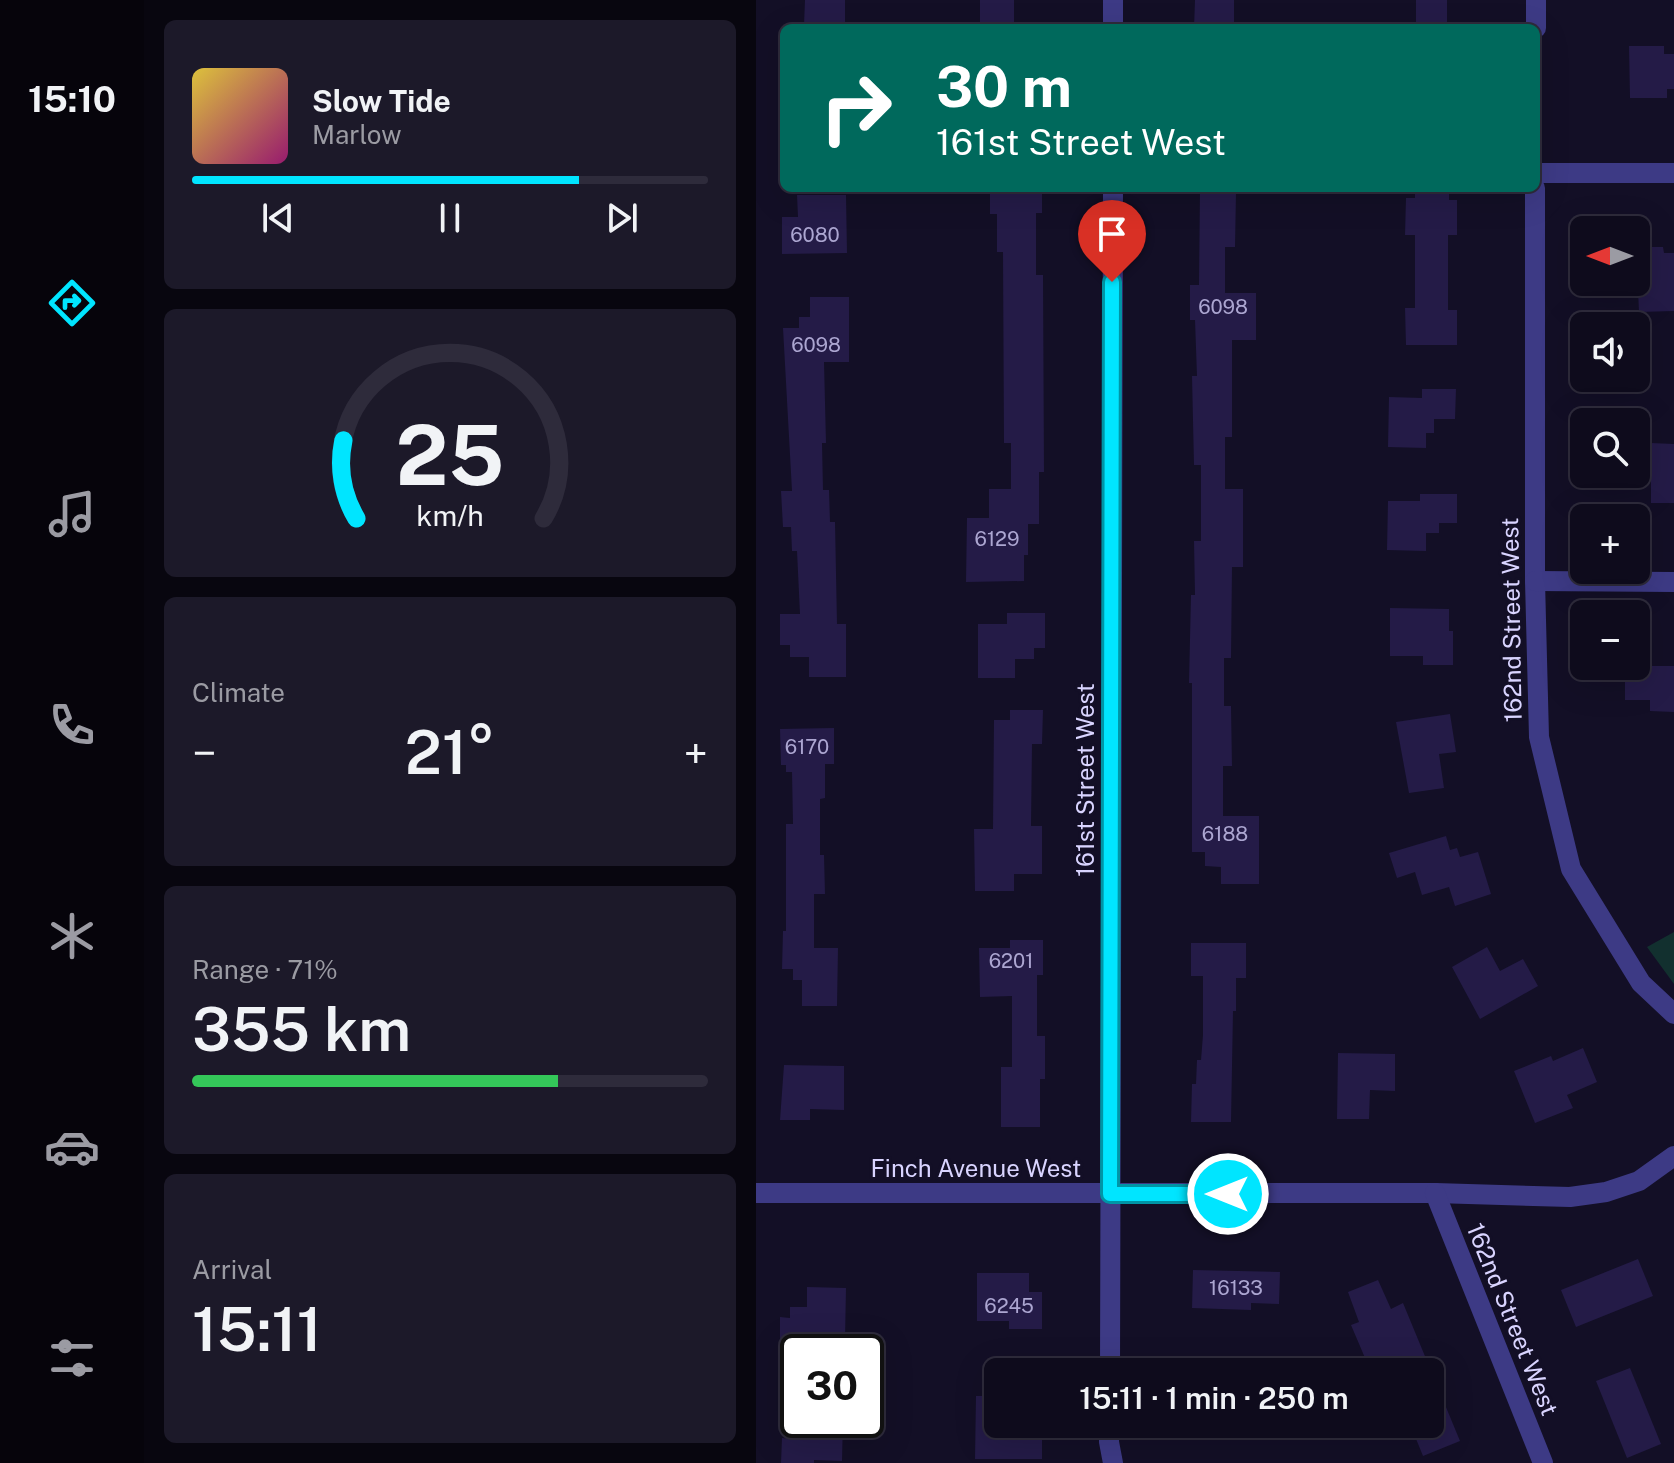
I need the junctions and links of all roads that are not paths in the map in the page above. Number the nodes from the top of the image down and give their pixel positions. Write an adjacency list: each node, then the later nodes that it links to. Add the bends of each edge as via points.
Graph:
1 (1113, 0): 3 (street)
2 (1536, 0): 4 (street)
3 (1113, 24)
4 (1536, 24)
5 (1540, 173): 6 (street)
6 (1674, 173)
7 (1113, 192): 15 (street, 161st Street West)
8 (1535, 192): 9 (street, 162nd Street West)
9 (1535, 581): 10 (street); 11 (street, 162nd Street West, via 1539,737 1571,869 1641,983)
10 (1674, 582)
11 (1674, 1014)
12 (1674, 1156): 14 (street, Finch Avenue West, via 1639,1181 1606,1192 1570,1197)
13 (756, 1193): 15 (street, Finch Avenue West)
14 (1435, 1193): 15 (street, Finch Avenue West); 19 (street, 162nd Street West)
15 (1110, 1194): 16 (street, 161st Street West)
16 (1110, 1358)
17 (1109, 1438): 18 (street)
18 (1113, 1463)
19 (1543, 1463)

